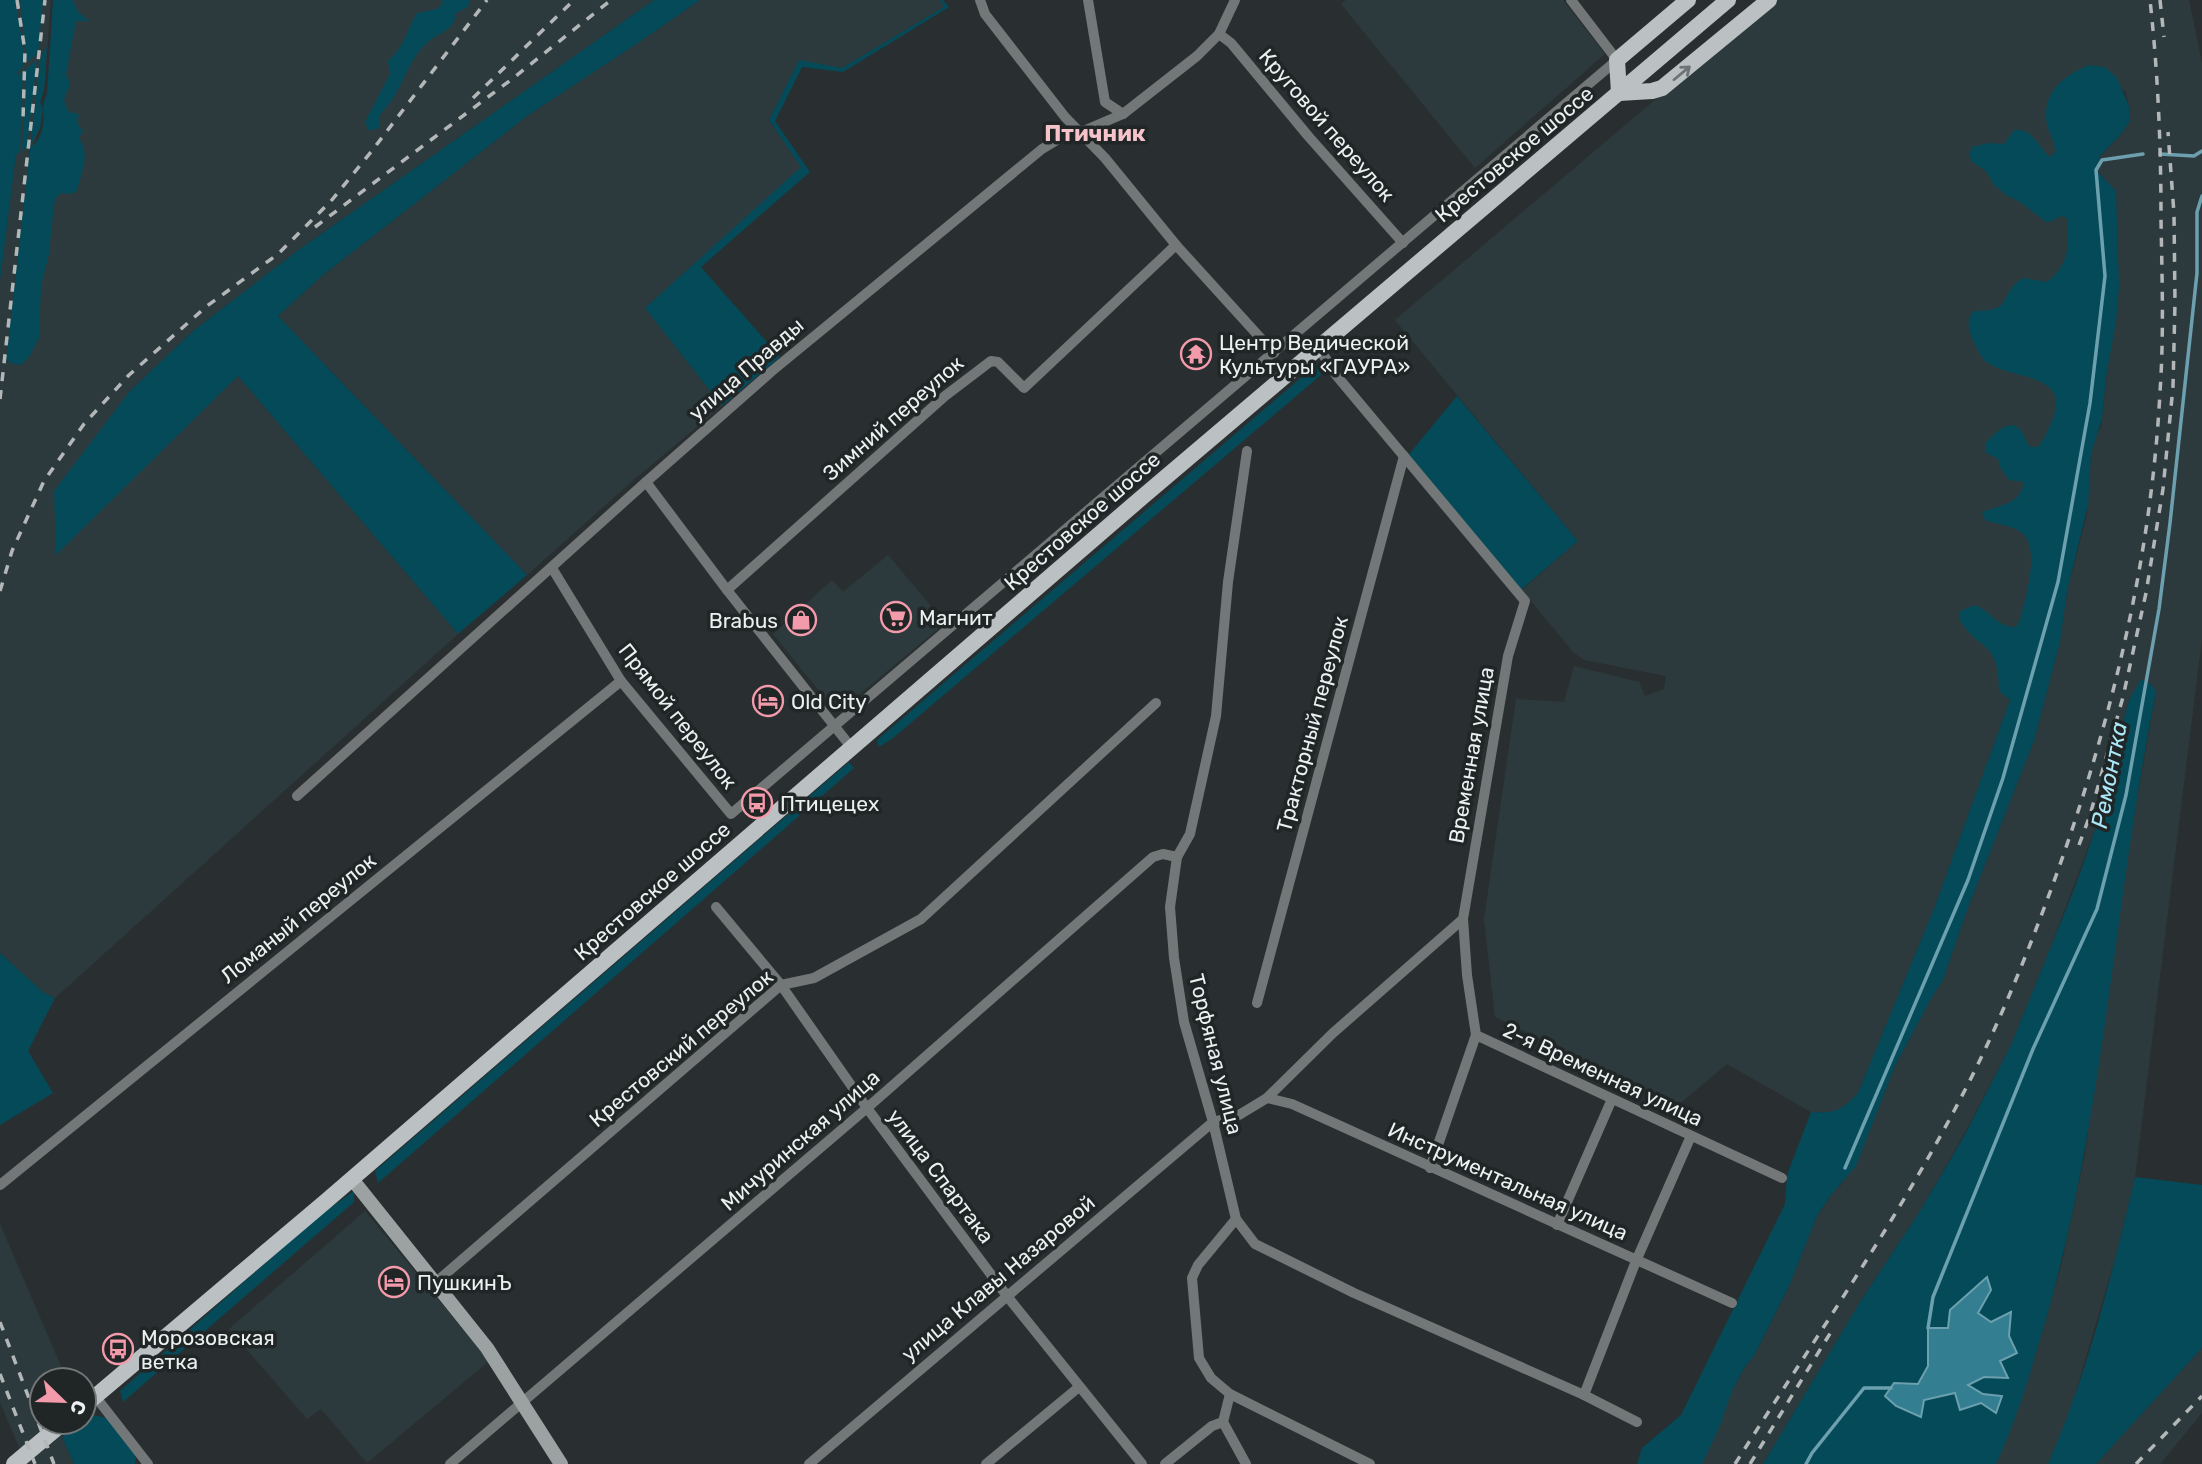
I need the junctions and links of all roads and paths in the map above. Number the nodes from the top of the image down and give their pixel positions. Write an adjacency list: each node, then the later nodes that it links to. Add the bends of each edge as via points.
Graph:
1 (980, 0): 12 (street, via 985,14)
2 (1088, 0): 11 (street, via 1105,102)
3 (1235, 0): 8 (street, улица Правды)
4 (1571, 0): 9 (street)
5 (1688, 0): 9 (main road)
6 (1728, 0): 10 (main road, Крестовское шоссе)
7 (1769, 0): 10 (main road, one-way to 7, via 1662,88)
8 (1219, 34): 11 (street, улица Правды, via 1197,57); 13 (street, Круговой переулок)
9 (1617, 60): 10 (main road); 13 (street)
10 (1619, 93): 15 (main road, Крестовское шоссе)
11 (1123, 114): 12 (street, улица Правды)
12 (1081, 132): 14 (street); 19 (street, улица Правды, via 1042,149 772,371)
13 (1404, 243): 16 (street)
14 (1176, 245): 16 (street); 21 (street, Зимний переулок, via 1024,388 991,360)
15 (1319, 348): 18 (street, Временная улица); 25 (main road, Крестовское шоссе)
16 (1274, 353): 24 (street)
17 (1247, 451): 27 (street, Торфяная улица, via 1228,582 1216,716 1189,834)
18 (1404, 456): 29 (street, Временная улица, via 1525,601 1508,656); 31 (street, Тракторный переулок)
19 (646, 482): 20 (street, улица Правды); 21 (street)
20 (552, 568): 22 (street, Прямой переулок); 26 (street, улица Правды)
21 (727, 590): 24 (street)
22 (621, 681): 24 (street, Прямой переулок, via 731,814); 41 (street, Ломаный переулок)
23 (1156, 703): 30 (street, Крестовский переулок, via 921,919 814,978)
24 (834, 727): 25 (street)
25 (851, 747): 40 (main road, Крестовское шоссе)
26 (297, 796)
27 (1177, 857): 35 (street, Мичуринская улица, via 1153,857); 36 (street, Торфяная улица, via 1170,907 1174,958 1184,1022)
28 (716, 907): 30 (street, улица Спартака)
29 (1463, 919): 32 (street, 2-я Временная улица); 33 (street)
30 (781, 985): 35 (street, улица Спартака); 45 (street, Крестовский переулок)
31 (1257, 1003)
32 (1476, 1035): 34 (street, 2-я Временная улица); 38 (street)
33 (1267, 1098): 36 (street, via 1239,1115); 38 (street, Инструментальная улица, via 1292,1104)
34 (1612, 1099): 37 (street, 2-я Временная улица); 43 (street)
35 (867, 1108): 46 (street, улица Спартака); 52 (street, Мичуринская улица)
36 (1213, 1122): 42 (street, Торфяная улица); 46 (street, улица Клавы Назаровой)
37 (1691, 1136): 39 (street, 2-я Временная улица); 44 (street)
38 (1430, 1168): 43 (street, Инструментальная улица)
39 (1782, 1178)
40 (352, 1179): 45 (street); 49 (main road, Крестовское шоссе)
41 (0, 1185)
42 (1236, 1219): 50 (street, via 1192,1278 1199,1357 1211,1378); 51 (street, Торфяная улица, via 1255,1244)
43 (1557, 1225): 44 (street, Инструментальная улица)
44 (1636, 1261): 47 (street, Инструментальная улица); 51 (street)
45 (435, 1283): 52 (street, via 487,1348)
46 (1007, 1296): 48 (street, улица Спартака); 61 (street, улица Клавы Назаровой)
47 (1732, 1303)
48 (1079, 1387): 62 (street); 63 (street, улица Спартака)
49 (98, 1394)
50 (1230, 1394): 54 (street); 66 (street)
51 (1584, 1395): 55 (street, Торфяная улица)
52 (522, 1404): 59 (street, Мичуринская улица); 60 (street)
53 (98, 1410): 58 (street)
54 (1223, 1422): 64 (street); 65 (street)
55 (1637, 1422)
56 (47, 1436): 57 (main road)
57 (14, 1464)
58 (148, 1464)
59 (450, 1464)
60 (561, 1464)
61 (809, 1464)
62 (986, 1464)
63 (1142, 1464)
64 (1165, 1464)
65 (1245, 1464)
66 (1370, 1464)

